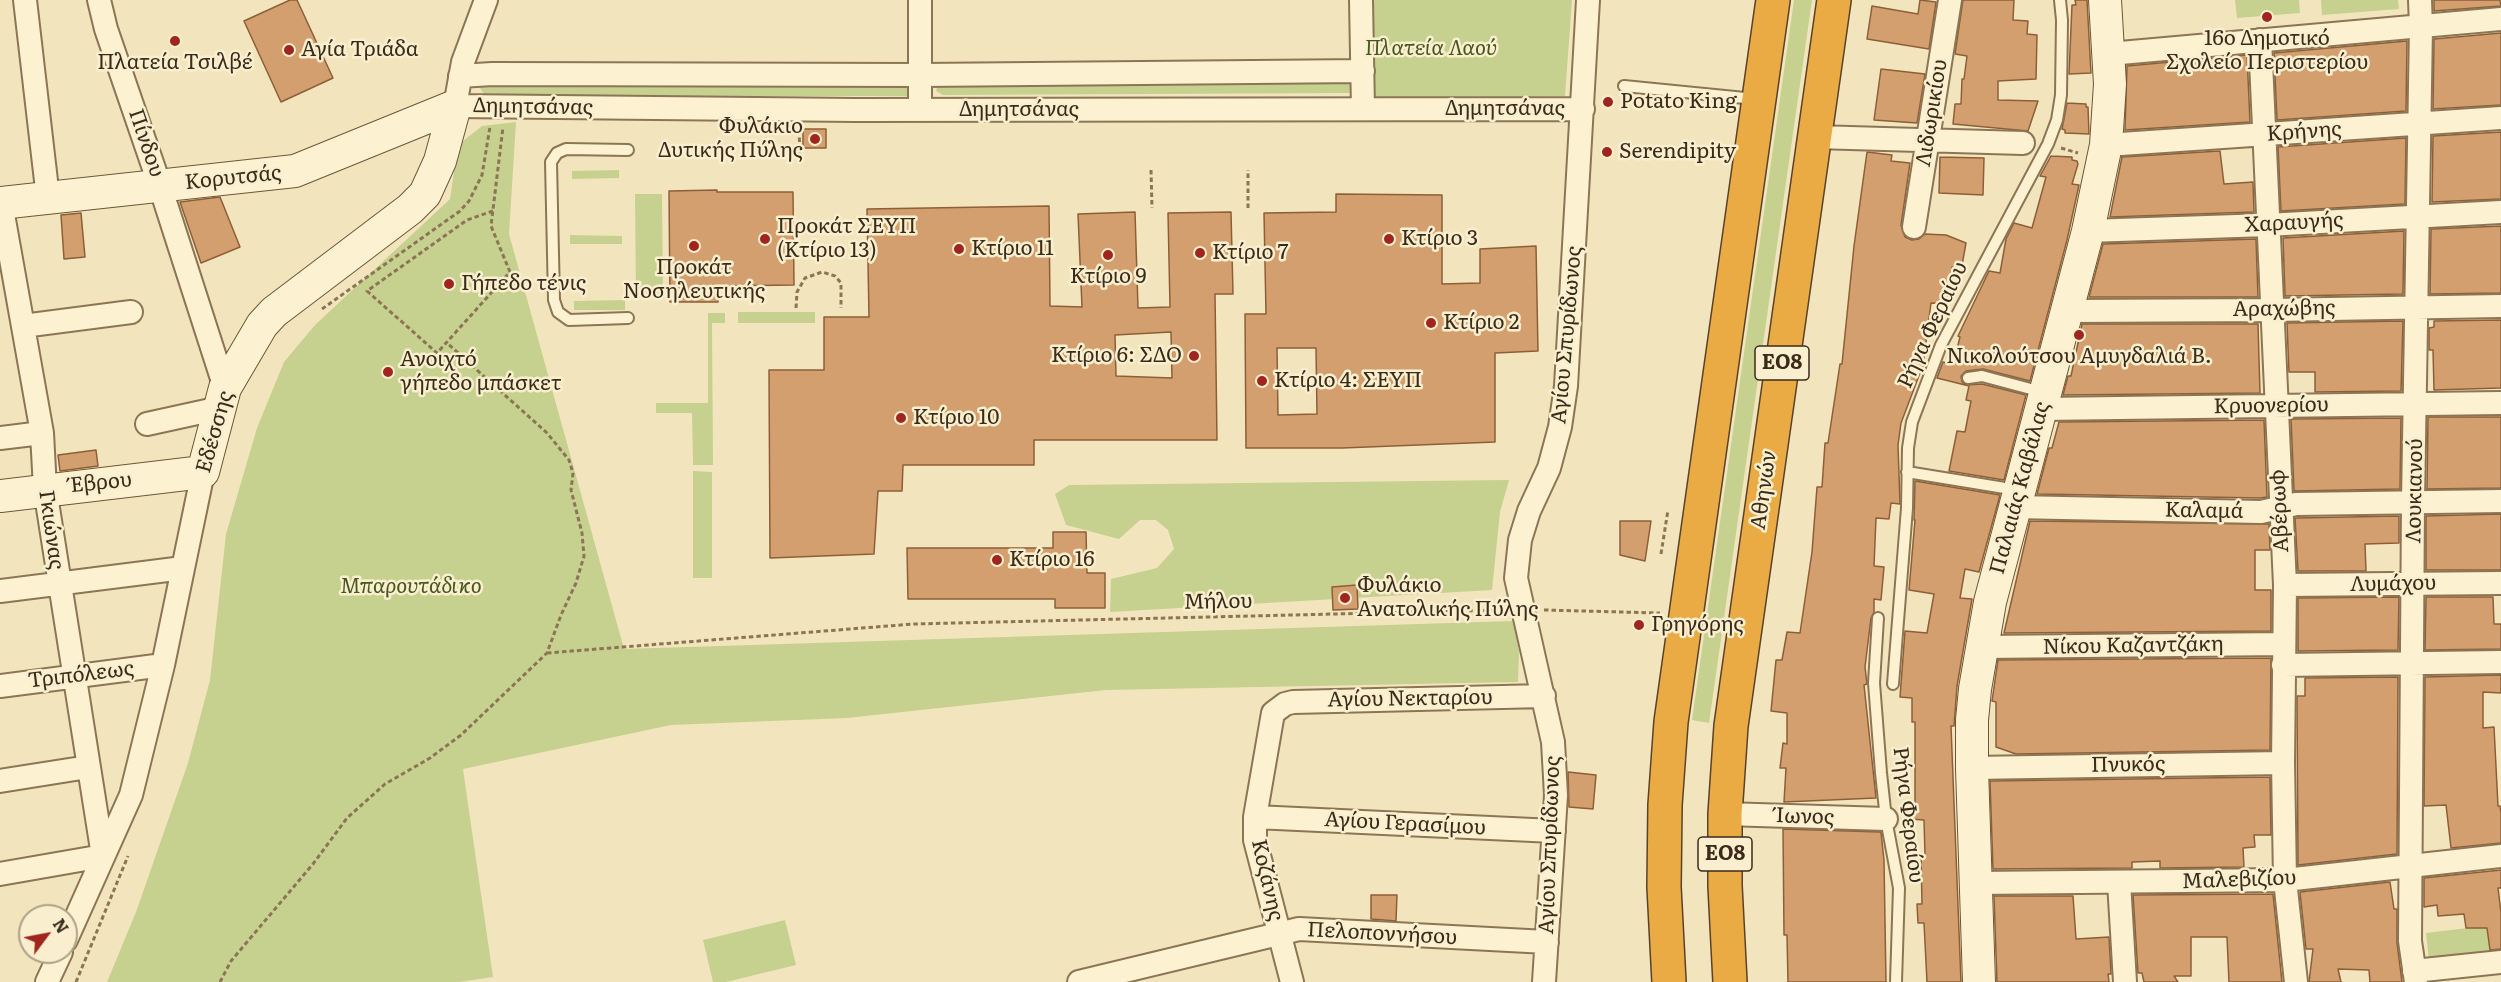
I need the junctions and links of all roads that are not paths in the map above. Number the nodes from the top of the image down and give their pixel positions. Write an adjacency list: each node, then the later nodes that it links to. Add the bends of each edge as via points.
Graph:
1 (25, 0): 35 (street)
2 (99, 0): 34 (street, Πίνδου)
3 (486, 0): 19 (street, Εδέσσης)
4 (920, 0): 18 (street)
5 (1361, 0): 17 (street)
6 (1588, 0): 24 (street, Αγίου Σπυρίδωνος)
7 (1773, 0): 21 (highway, ΕΟ8)
8 (1834, 0): 29 (highway, Αθηνών / ΕΟ8)
9 (1950, 0): 30 (street, Λιδωρικίου)
10 (2060, 0): 59 (lane, Ρήγα Φεραίου, via 2061,85 2057,120 2038,164 1941,345 1912,422)
11 (2105, 0): 16 (street, Παλαιάς Καβάλας)
12 (2420, 0): 14 (street, Λουκιανού)
13 (2501, 20): 14 (street)
14 (2421, 27): 15 (street); 27 (street, Λουκιανού)
15 (2260, 40): 16 (street); 28 (street, Αβέρωφ)
16 (2109, 54): 32 (street, Παλαιάς Καβάλας)
17 (1363, 71): 18 (street, Δημητσάνας); 23 (street)
18 (922, 75): 19 (street, Δημητσάνας); 25 (street)
19 (460, 76): 22 (street, Εδέσσης)
20 (1624, 86): 21 (lane)
21 (1759, 99): 109 (highway, ΕΟ8, via 1671,722 1664,887)
22 (455, 106): 25 (street, Δημητσάνας); 34 (street, Κορυτσάς, via 295,171); 50 (street, Εδέσσης, via 440,161 425,194 274,312 262,325)
23 (1363, 109): 24 (street, Δημητσάνας); 25 (street, Δημητσάνας)
24 (1583, 109): 81 (street, Αγίου Σπυρίδωνος, via 1566,386 1549,468 1520,540 1516,578)
25 (920, 110)
26 (2501, 118): 27 (street, Κρήνης)
27 (2420, 124): 28 (street, Κρήνης); 38 (street, Λουκιανού)
28 (2264, 134): 32 (street, Κρήνης); 39 (street, Αβέρωφ)
29 (1815, 137): 30 (street); 87 (highway, Αθηνών / ΕΟ8, via 1731,726)
30 (1927, 141): 31 (street); 40 (street, Λιδωρικίου)
31 (2023, 144)
32 (2106, 146): 41 (street, Παλαιάς Καβάλας)
33 (628, 150): 47 (lane, via 566,149 551,162 554,300 558,312 569,320)
34 (160, 186): 35 (street, Κορυτσάς); 50 (street, Πίνδου)
35 (48, 198): 36 (street, Κορυτσάς)
36 (0, 203): 48 (street, Γκιώνας)
37 (2501, 212): 38 (street, Χαραυγής)
38 (2419, 216): 39 (street, Χαραυγής); 43 (street, Λουκιανού)
39 (2267, 225): 41 (street, Χαραυγής); 44 (street, Αβέρωφ)
40 (1914, 226)
41 (2088, 231): 45 (street, Παλαιάς Καβάλας)
42 (2501, 306): 43 (street, Αραχώβης)
43 (2418, 307): 44 (street, Αραχώβης); 53 (street, Λουκιανού)
44 (2272, 310): 45 (street, Αραχώβης); 54 (street, Αβέρωφ)
45 (2067, 311): 51 (street, Παλαιάς Καβάλας)
46 (131, 312): 48 (street)
47 (628, 318)
48 (23, 326): 56 (street, Γκιώνας)
49 (1968, 378): 51 (lane, via 1982,376)
50 (222, 398): 55 (street); 58 (street, Εδέσσης)
51 (2044, 401): 54 (street, Κρυονερίου); 62 (street, Παλαιάς Καβάλας)
52 (2501, 403): 53 (street, Κρυονερίου)
53 (2416, 404): 54 (street, Κρυονερίου); 63 (street, Λουκιανού)
54 (2275, 406): 65 (street, Αβέρωφ)
55 (147, 424)
56 (42, 433): 57 (street); 60 (street, Γκιώνας)
57 (0, 438)
58 (203, 472): 60 (street, Έβρου); 66 (street, Εδέσσης)
59 (1907, 472): 62 (lane); 79 (lane, Ρήγα Φεραίου)
60 (45, 489): 61 (street, Έβρου); 67 (street, Γκιώνας)
61 (0, 496)
62 (2016, 498): 65 (street, Καλαμά, via 2261,512); 73 (street, Παλαιάς Καβάλας)
63 (2413, 501): 64 (street, Καλαμά); 65 (street, Καλαμά, via 2296,504); 68 (street, Λουκιανού)
64 (2501, 501)
65 (2280, 509): 70 (street, Αβέρωφ)
66 (183, 568): 67 (street); 77 (street, Εδέσσης)
67 (59, 582): 71 (street); 78 (street, Γκιώνας)
68 (2414, 583): 69 (street, Λυμάχου); 70 (street, Λυμάχου); 76 (street, Λουκιανού)
69 (2501, 583)
70 (2285, 585): 74 (street, Αβέρωφ)
71 (0, 591)
72 (1878, 618): 89 (lane, Ρήγα Φεραίου, via 1874,683)
73 (1981, 647): 74 (street, Νίκου Καζαντζάκη); 85 (street, Παλαιάς Καβάλας, via 1972,720)
74 (2284, 654): 76 (street, Νίκου Καζαντζάκη); 83 (street, Αβέρωφ)
75 (2501, 662): 76 (street, Νίκου Καζαντζάκη)
76 (2413, 663): 93 (street, Λουκιανού)
77 (163, 665): 78 (street, Τριπόλεως); 91 (street, Εδέσσης, via 131,795)
78 (75, 676): 80 (street, Τριπόλεως); 84 (street, Γκιώνας)
79 (1893, 684)
80 (0, 686)
81 (1544, 696): 82 (street, Αγίου Νεκταρίου, via 1293,702); 90 (street, Αγίου Σπυρίδωνος, via 1553,742)
82 (1278, 708): 88 (street, Κοζάνης, via 1270,719)
83 (2283, 763): 85 (street, Πνυκός); 95 (street, Αβέρωφ)
84 (88, 767): 86 (street); 91 (street, Γκιώνας)
85 (1972, 768): 97 (street, Παλαιάς Καβάλας)
86 (0, 781)
87 (1725, 814): 89 (street, Ίωνος); 110 (highway, Αθηνών / ΕΟ8)
88 (1256, 817): 90 (street, Αγίου Γερασίμου); 99 (street, Κοζάνης, via 1255,840)
89 (1886, 819): 111 (lane, Ρήγα Φεραίου, via 1899,888)
90 (1554, 831): 100 (street, Αγίου Σπυρίδωνος)
91 (103, 856): 94 (street); 98 (street, Εδέσσης)
92 (2501, 856): 93 (street, Μαλεβιζίου)
93 (2411, 865): 95 (street, Μαλεβιζίου); 104 (street, Λουκιανού, via 2410,941)
94 (0, 874)
95 (2285, 880): 96 (street, Μαλεβιζίου); 114 (street, Αβέρωφ)
96 (2119, 882): 97 (street, Μαλεβιζίου); 113 (street)
97 (1976, 883): 112 (street, Παλαιάς Καβάλας)
98 (78, 913)
99 (1279, 934): 100 (street, Πελοποννήσου, via 1320,930); 103 (street, Πελοποννήσου); 107 (street, Κοζάνης)
100 (1547, 942): 108 (street, Αγίου Σπυρίδωνος)
101 (2501, 962): 104 (street)
102 (55, 964): 105 (street)
103 (1165, 972): 106 (street, Πελοποννήσου)
104 (2415, 976)
105 (47, 982)
106 (1079, 982)
107 (1292, 982)
108 (1544, 982)
109 (1670, 982)
110 (1730, 982)
111 (1896, 982)
112 (1979, 982)
113 (2125, 982)
114 (2296, 982)

